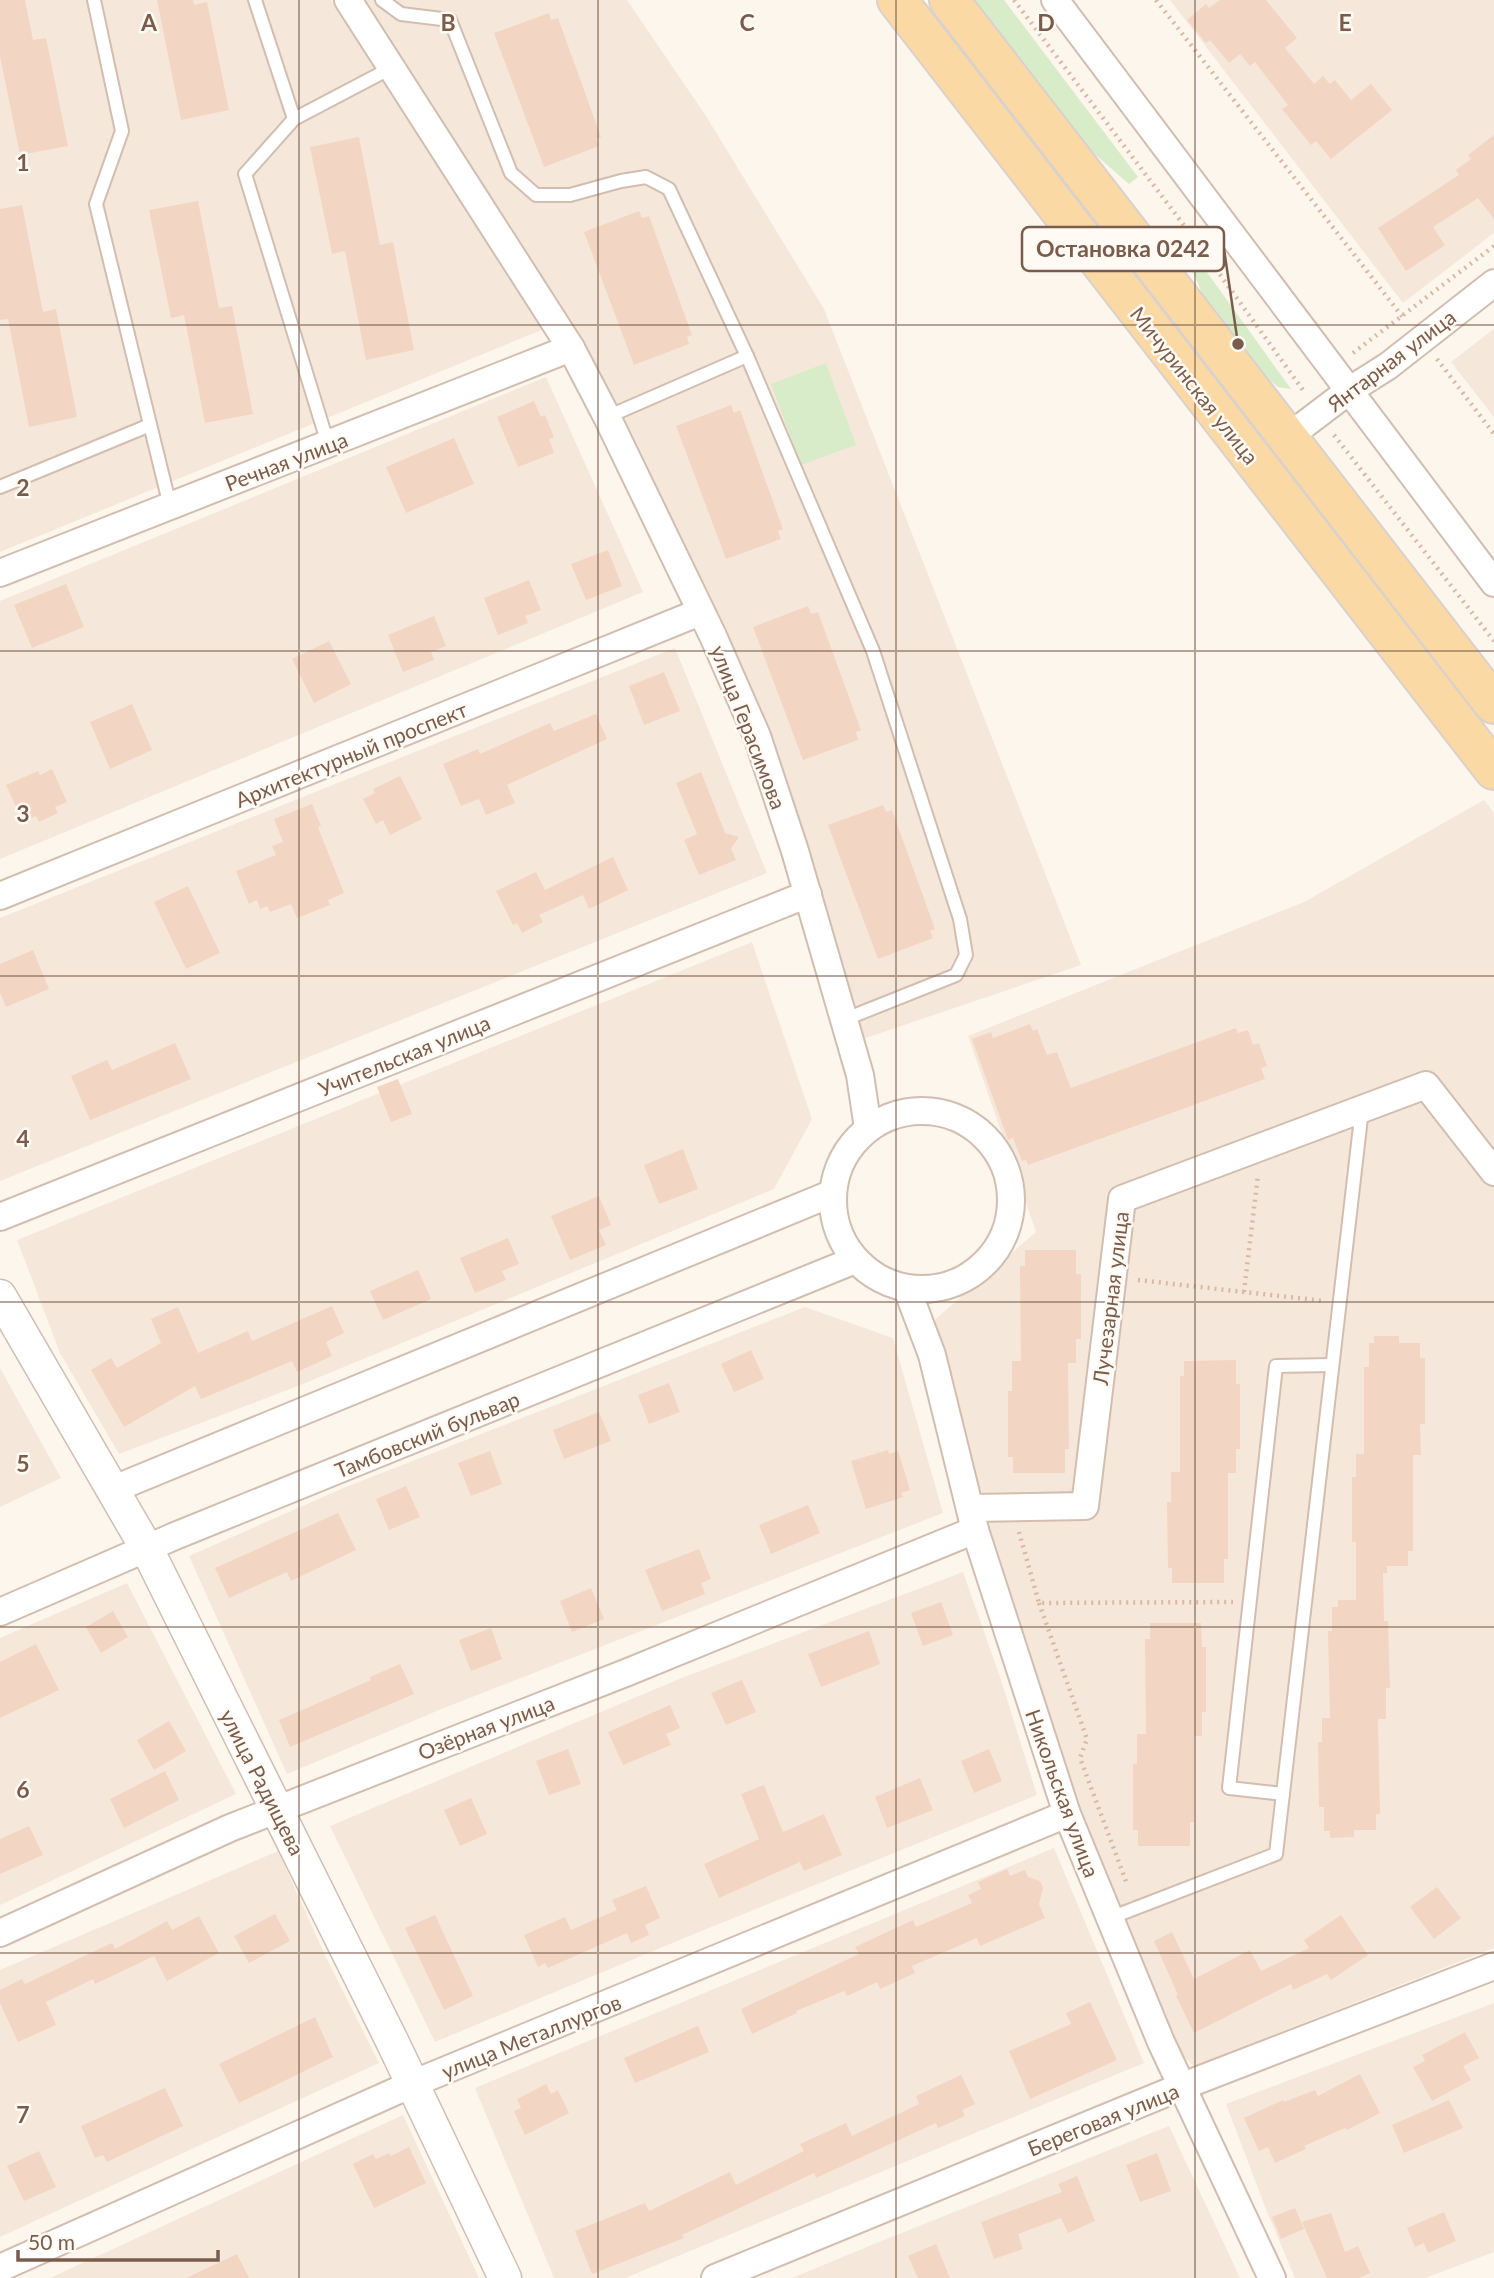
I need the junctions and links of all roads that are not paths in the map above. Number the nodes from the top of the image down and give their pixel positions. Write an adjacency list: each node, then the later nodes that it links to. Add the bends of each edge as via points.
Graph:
1 (94, 0): 15 (lane, via 122,131 96,204)
2 (256, 0): 9 (lane)
3 (348, 0): 8 (street, улица Герасимова)
4 (382, 0): 12 (lane, via 401,14 450,20 511,173 536,195 570,195 646,177 669,189)
5 (897, 0): 24 (main road, Мичуринская улица)
6 (949, 0): 16 (main road, Мичуринская улица)
7 (1055, 0): 13 (street)
8 (391, 68): 9 (lane); 11 (street, улица Герасимова)
9 (294, 119): 17 (lane, via 245,174)
10 (1494, 283): 13 (street, Янтарная улица)
11 (571, 348): 14 (street, улица Герасимова); 17 (street, Речная улица)
12 (747, 356): 14 (lane); 27 (lane, via 873,651 960,919 966,955 956,975)
13 (1350, 390): 16 (street, Янтарная улица); 21 (street)
14 (607, 417): 22 (street, улица Герасимова)
15 (150, 425): 18 (lane); 19 (lane)
16 (1288, 437): 23 (main road, Мичуринская улица)
17 (328, 444): 19 (street, Речная улица)
18 (0, 486)
19 (170, 506): 20 (street, Речная улица)
20 (0, 573)
21 (1494, 583)
22 (700, 612): 25 (street, улица Герасимова, via 757,736); 26 (street, Архитектурный проспект)
23 (1494, 704)
24 (1494, 770)
25 (808, 894): 27 (street, улица Герасимова); 32 (street, Учительская улица)
26 (0, 896)
27 (843, 1020): 29 (street, улица Герасимова, via 860,1075)
28 (1362, 1109): 30 (street, Лучезарная улица, via 1426,1085); 36 (lane); 38 (street, Лучезарная улица, via 1122,1199 1085,1506 1012,1507)
29 (868, 1128): 31 (street, via 847,1149); 34 (street, via 887,1116 924,1110 953,1115 985,1137 1010,1179 1012,1208 1004,1237 988,1261 964,1279 937,1289)
30 (1494, 1172)
31 (833, 1194): 33 (street, via 839,1235); 37 (street)
32 (0, 1217)
33 (855, 1260): 34 (street, via 878,1278); 39 (street, Тамбовский бульвар)
34 (907, 1289): 38 (street, Никольская улица, via 932,1355)
35 (0, 1296): 37 (street, улица Радищева)
36 (1332, 1365): 41 (lane); 41 (lane, via 1276,1366 1229,1788)
37 (114, 1489): 39 (street, улица Радищева)
38 (973, 1519): 42 (street, Озёрная улица, via 628,1672); 43 (street, Никольская улица)
39 (147, 1549): 40 (street, Тамбовский бульвар); 42 (street, улица Радищева)
40 (0, 1612)
41 (1283, 1794): 44 (lane, via 1276,1854)
42 (275, 1810): 45 (street, Озёрная улица); 47 (street, улица Радищева)
43 (1067, 1814): 44 (street, Никольская улица); 47 (street, улица Металлургов)
44 (1110, 1918): 48 (street, Никольская улица)
45 (0, 1933)
46 (1494, 1966): 48 (street, Береговая улица)
47 (412, 2084): 49 (street, улица Металлургов); 50 (street, улица Радищева)
48 (1183, 2087): 51 (street, Береговая улица); 52 (street, Никольская улица)
49 (0, 2268)
50 (505, 2278)
51 (715, 2278)
52 (1272, 2278)

